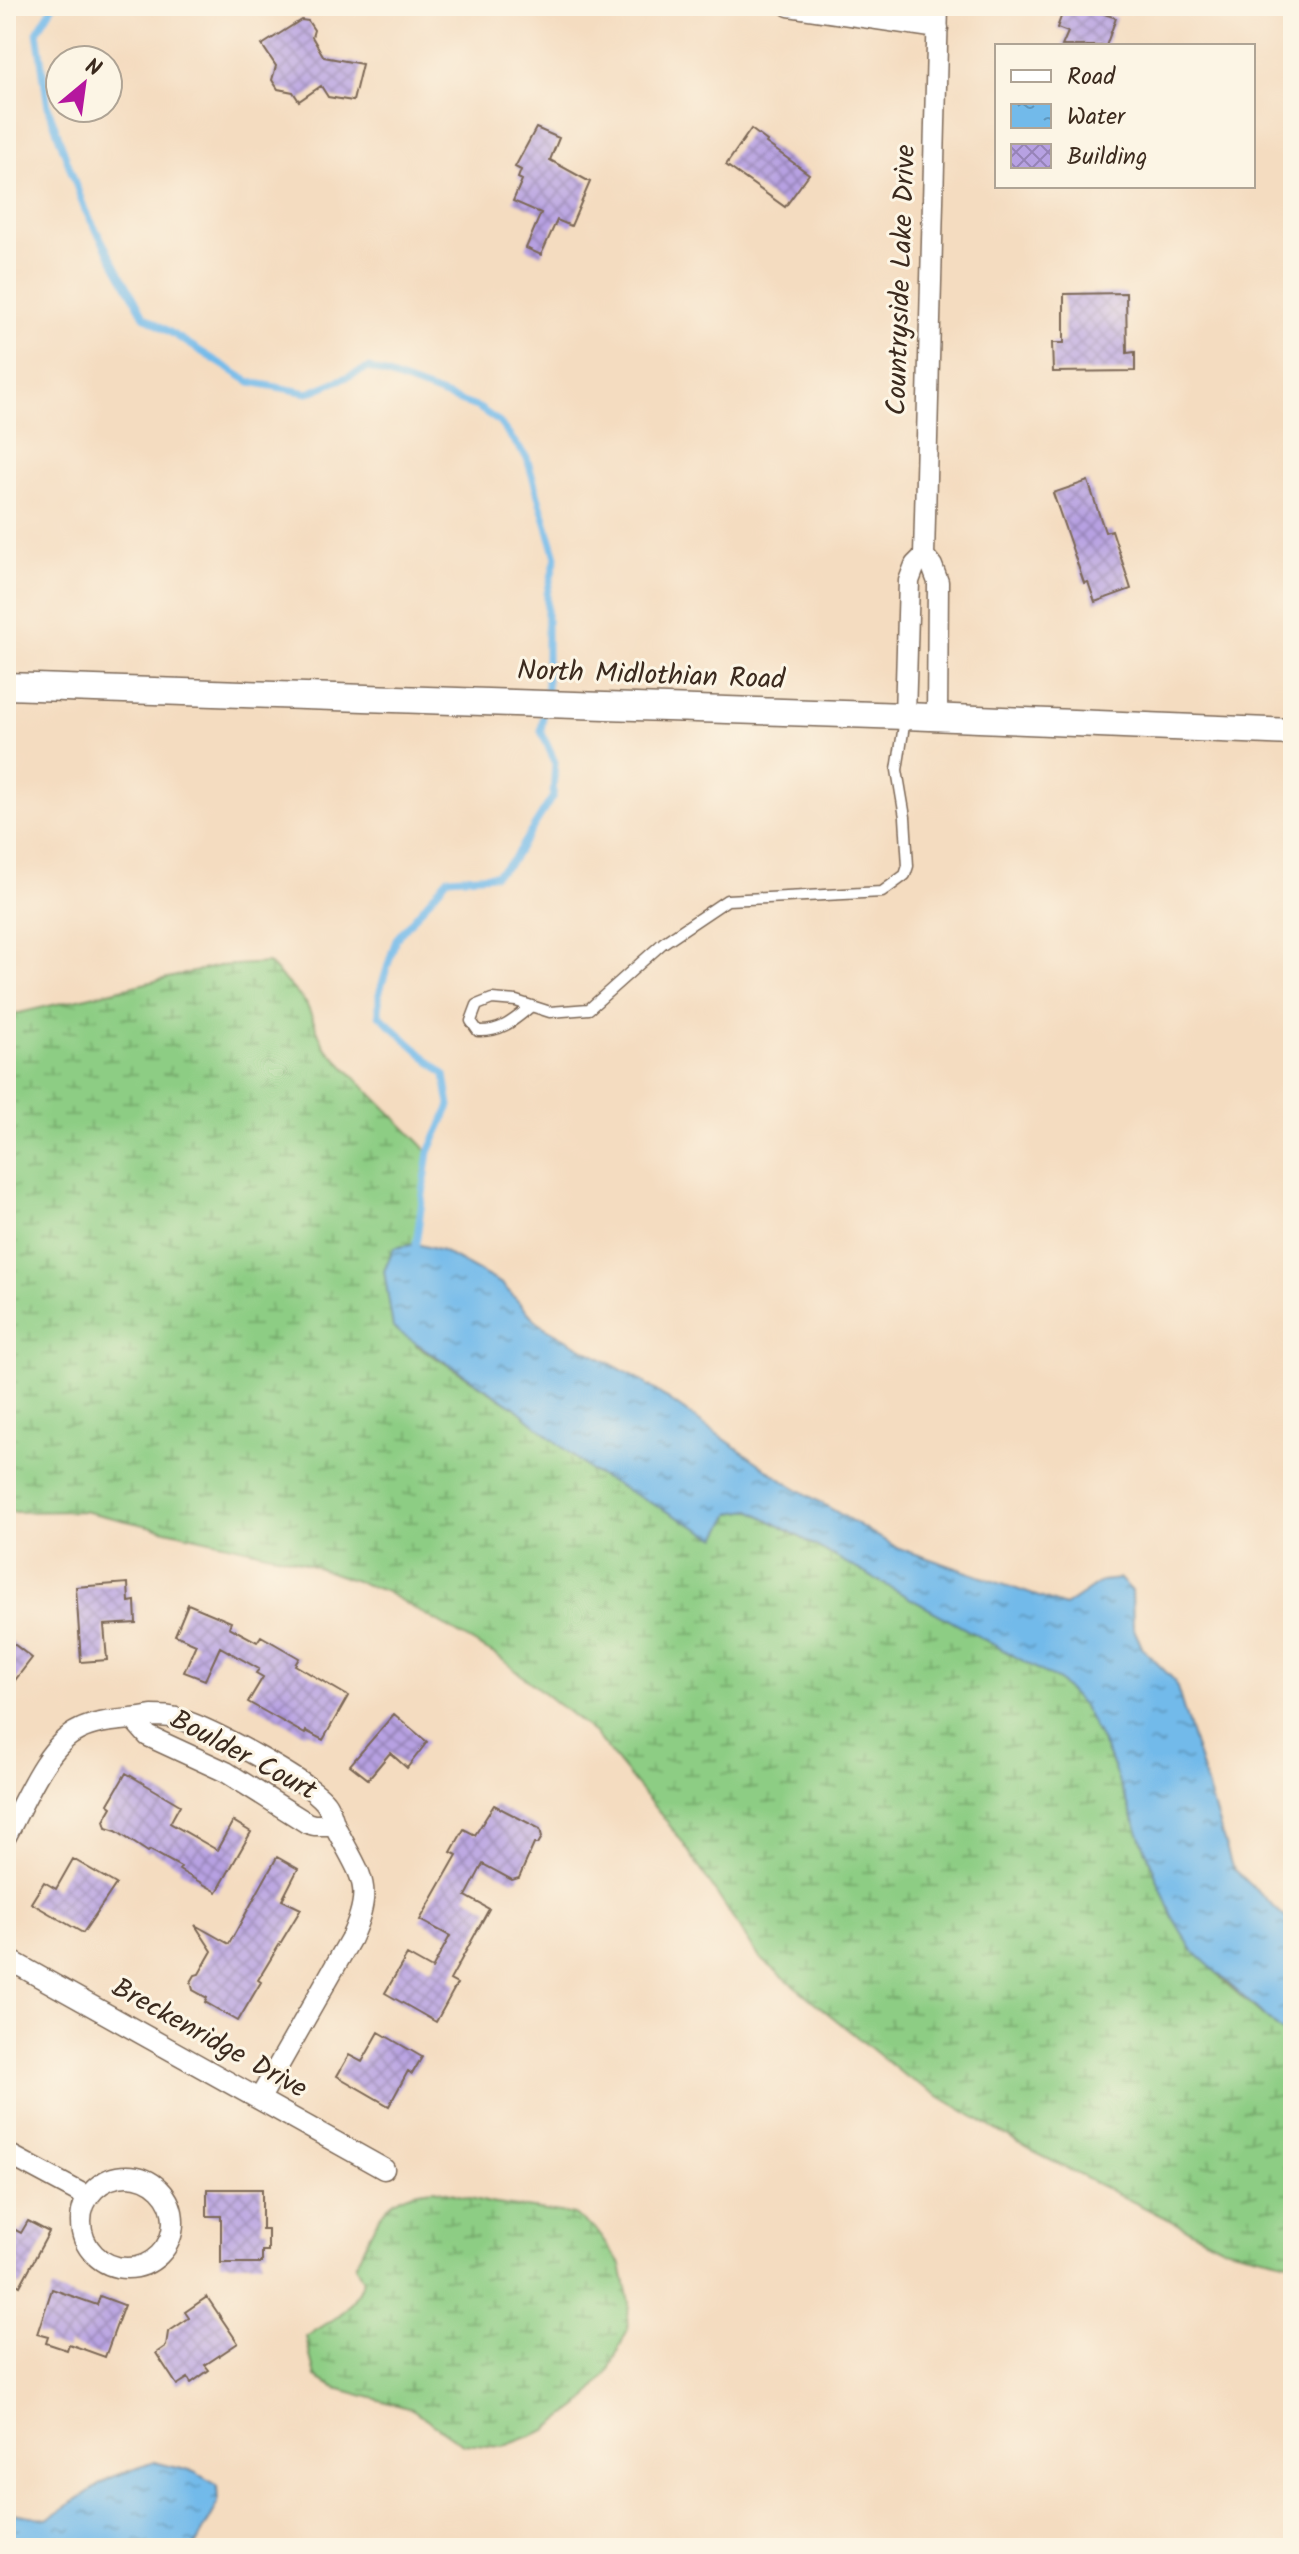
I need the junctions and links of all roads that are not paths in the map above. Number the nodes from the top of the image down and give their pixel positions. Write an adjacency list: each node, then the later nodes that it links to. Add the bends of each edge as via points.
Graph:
1 (789, 6): 3 (street)
2 (938, 6): 3 (street, Countryside Lake Drive)
3 (938, 28): 4 (street, Countryside Lake Drive)
4 (924, 556): 6 (street, Countryside Lake Drive, via 909,581); 7 (street, Countryside Lake Drive, via 938,582)
5 (6, 686): 6 (main road, North Midlothian Road)
6 (905, 716): 7 (main road, North Midlothian Road); 9 (lane, via 897,770 905,817 905,875 882,892 727,900 663,943 589,1009 550,1012)
7 (937, 718): 8 (main road, North Midlothian Road)
8 (1293, 732)
9 (530, 1007): 9 (lane, via 492,999 477,1005 471,1021 478,1031 492,1031)
10 (134, 1720): 11 (street, Boulder Court, via 148,1736 226,1772 307,1823); 11 (street, Boulder Court, via 163,1715 236,1746 313,1792 325,1802); 12 (street, Boulder Court, via 79,1729 61,1743)
11 (334, 1825): 14 (street, Boulder Court, via 364,1883 363,1912)
12 (6, 1836)
13 (6, 1958): 14 (street, Breckenridge Drive)
14 (260, 2098): 16 (street, Breckenridge Drive)
15 (6, 2153): 17 (street)
16 (384, 2169)
17 (88, 2197): 17 (street, via 81,2214 82,2236 102,2261 136,2267 167,2245 173,2219 164,2194 154,2185 116,2177)

